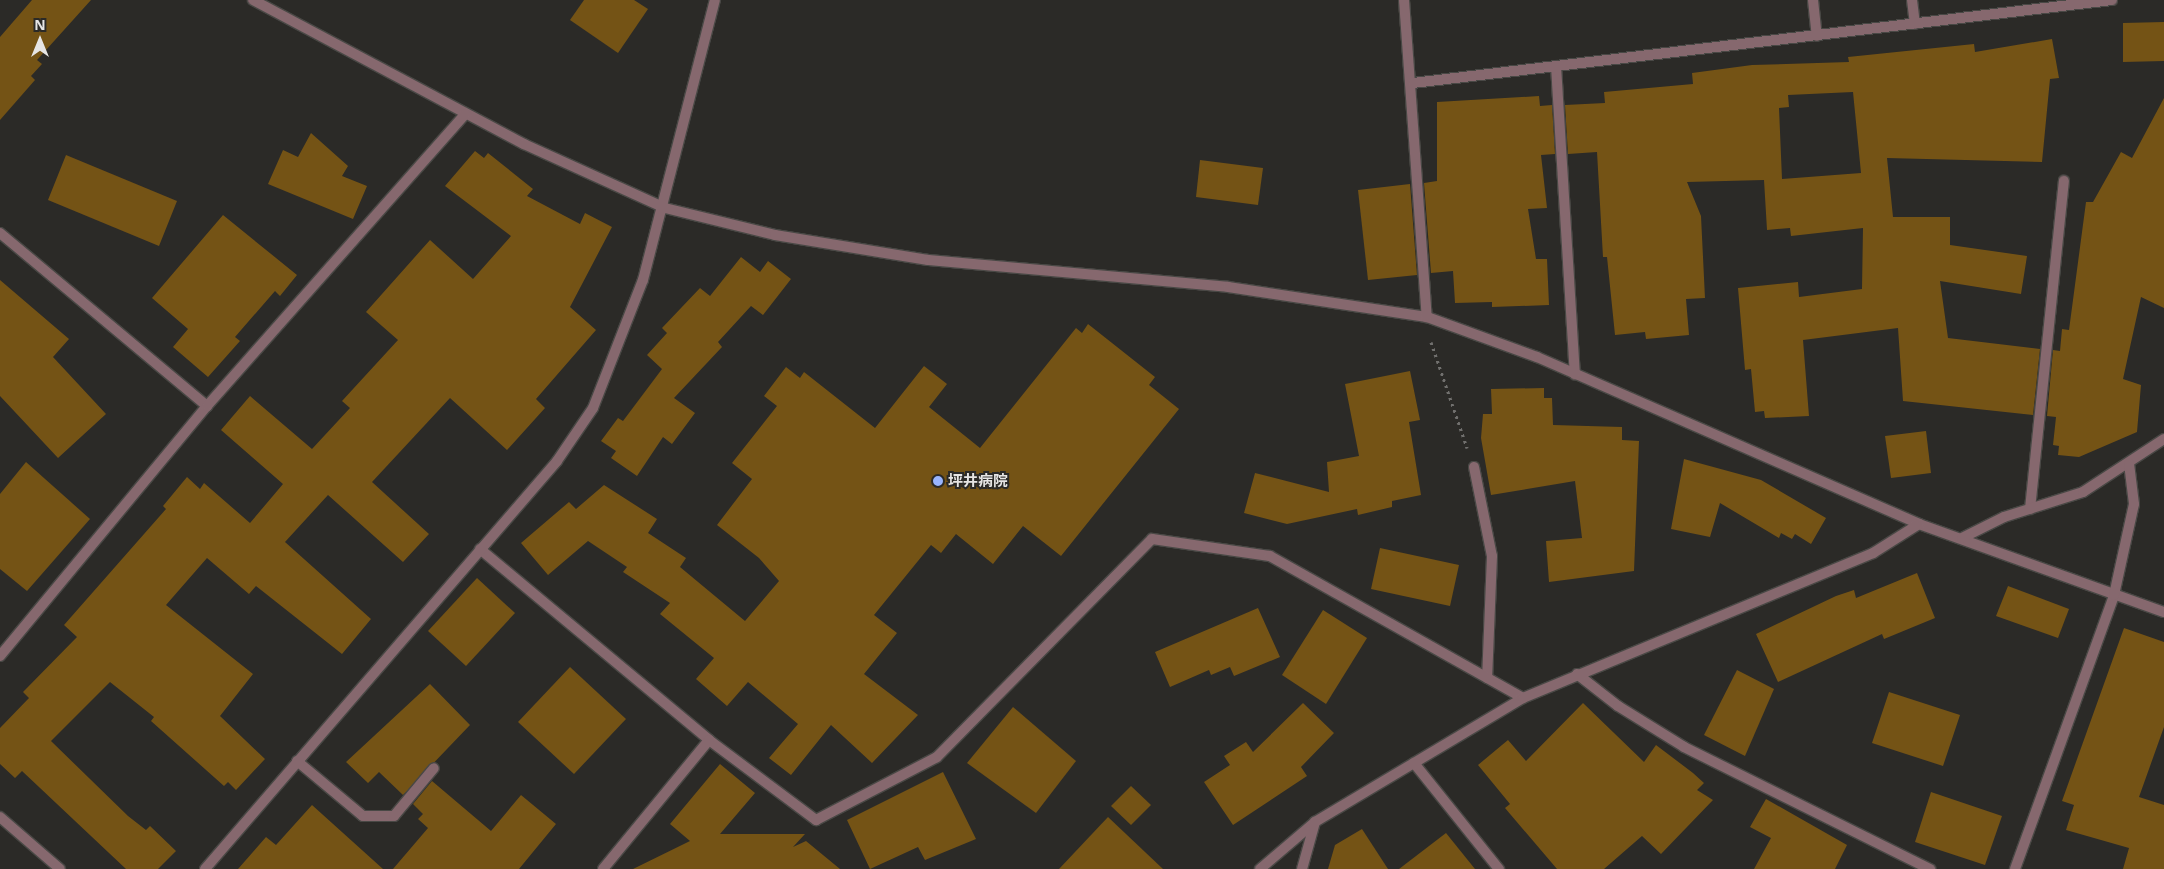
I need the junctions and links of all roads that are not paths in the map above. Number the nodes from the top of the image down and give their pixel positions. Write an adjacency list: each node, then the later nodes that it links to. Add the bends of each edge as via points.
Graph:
1 (253, 0): 11 (street)
2 (715, 0): 13 (street)
3 (1404, 0): 10 (street)
4 (1813, 0): 8 (street)
5 (1912, 0): 7 (street)
6 (2112, 0): 7 (street)
7 (1915, 24): 8 (street)
8 (1817, 36): 9 (street)
9 (1556, 66): 10 (street); 16 (street)
10 (1413, 83): 15 (street)
11 (465, 114): 13 (street); 17 (street)
12 (2064, 181): 21 (street)
13 (665, 208): 15 (street, via 775,235 928,260 1228,287); 24 (street, via 624,337 593,408 557,461)
14 (0, 233): 17 (street)
15 (1427, 317): 16 (street)
16 (1576, 374): 22 (street)
17 (207, 406): 27 (street)
18 (2164, 438): 19 (street)
19 (2129, 463): 21 (street, via 2083,492); 25 (street, via 2134,504)
20 (1474, 467): 29 (street, via 1492,556)
21 (2030, 509): 23 (street)
22 (1919, 524): 23 (street); 28 (street, via 1873,553)
23 (1962, 538): 25 (street)
24 (480, 548): 31 (street); 32 (street)
25 (2114, 595): 26 (street); 44 (street)
26 (2164, 612)
27 (0, 656)
28 (1577, 674): 30 (street); 43 (street, via 1618,706 1684,747)
29 (1487, 678): 30 (street); 31 (street, via 1270,556 1152,539 937,757 816,820)
30 (1524, 698): 33 (street)
31 (709, 740): 39 (street)
32 (297, 761): 34 (street, via 363,816 394,816); 38 (street)
33 (1414, 763): 36 (street); 42 (street)
34 (434, 768)
35 (0, 817): 37 (street)
36 (1315, 822): 40 (street); 41 (street)
37 (60, 869)
38 (205, 869)
39 (603, 869)
40 (1260, 869)
41 (1302, 869)
42 (1499, 869)
43 (1930, 869)
44 (2015, 869)

